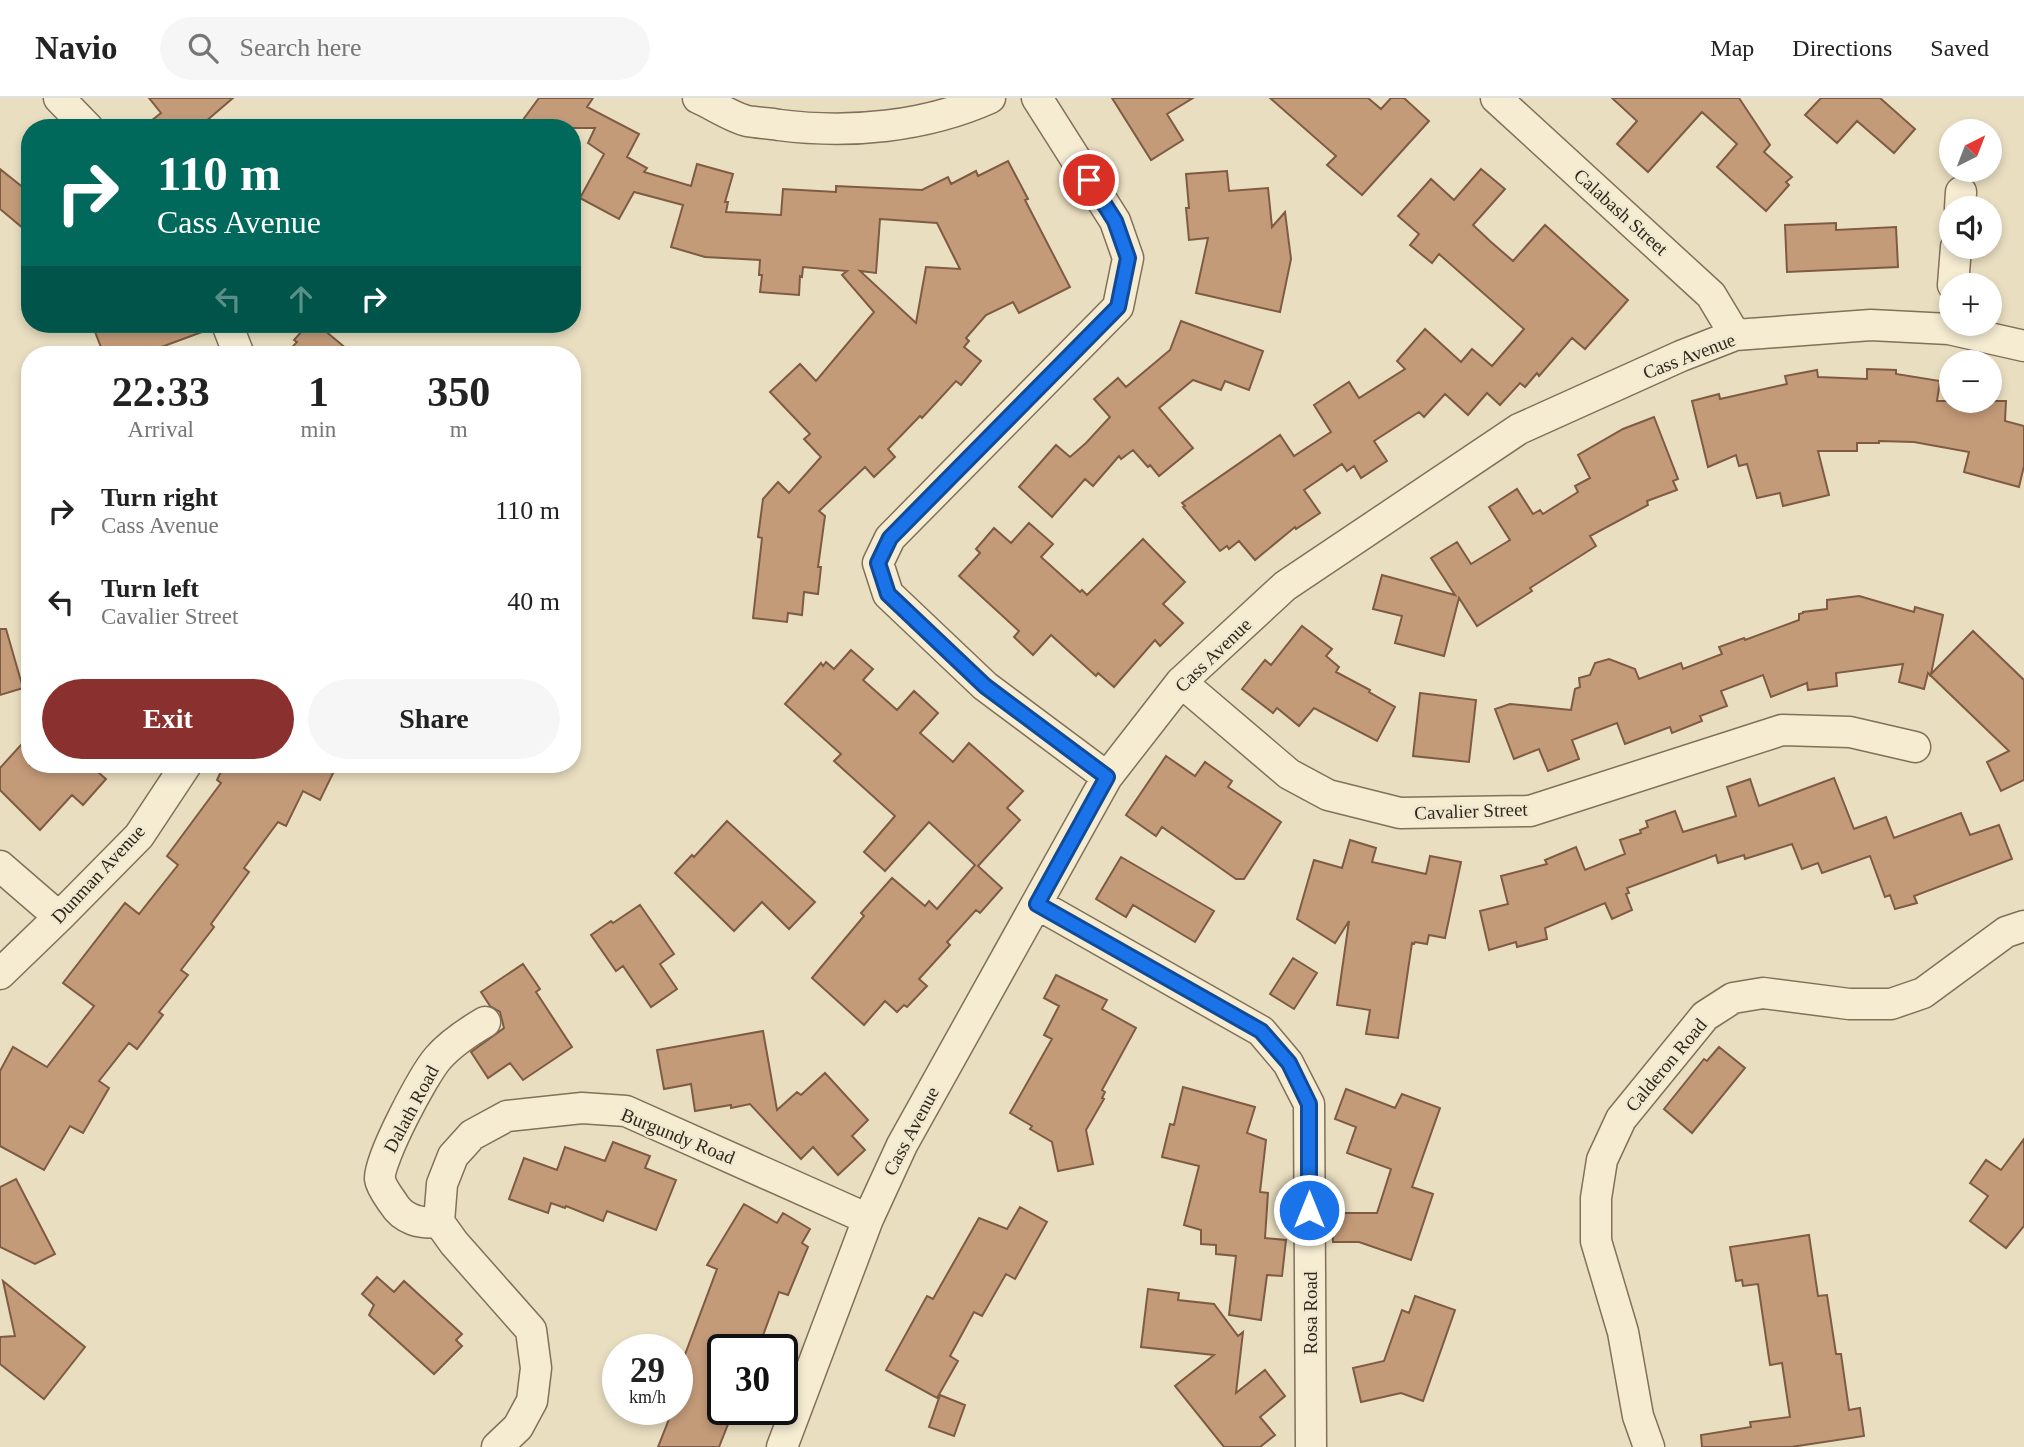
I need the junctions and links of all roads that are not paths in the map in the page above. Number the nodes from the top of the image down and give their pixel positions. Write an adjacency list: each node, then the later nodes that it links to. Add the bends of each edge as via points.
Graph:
1 (59, 98): 6 (street)
2 (698, 98): 3 (street, via 746,120 813,129 877,127 931,118)
3 (990, 98)
4 (1037, 98): 14 (street, via 1115,221 1128,258 1118,307 890,538 878,563 888,594 985,686)
5 (1510, 102): 8 (street, Calabash Street, via 1711,295)
6 (79, 119)
7 (1939, 319): 8 (street, Cass Avenue)
8 (1735, 335): 11 (street, Cass Avenue, via 1518,429 1284,586)
9 (1998, 336): 10 (street, Cass Avenue)
10 (2024, 346)
11 (1181, 682): 12 (street, Cavalier Street, via 1289,774 1328,795 1400,813 1530,811 1782,730 1850,732); 14 (street, Cass Avenue)
12 (1915, 747)
13 (181, 773): 17 (street, Dunman Avenue, via 138,836)
14 (1107, 777): 16 (street, Cass Avenue)
15 (0, 866): 17 (street)
16 (1037, 904): 21 (street, Cass Avenue, via 902,1145); 25 (street, Rosa Road, via 1261,1031 1289,1063 1309,1104)
17 (59, 917): 19 (street, Dunman Avenue)
18 (2024, 926): 26 (street, Calderon Road, via 2006,932 1923,993 1891,1004 1849,1004 1763,993 1733,999 1705,1016 1621,1119 1602,1160 1596,1241)
19 (0, 974)
20 (485, 1022): 22 (street, Dalath Road, via 439,1057 384,1159 380,1179 398,1212 410,1219)
21 (868, 1219): 22 (street, Burgundy Road, via 626,1111 582,1108 507,1116 472,1135 453,1156 442,1184); 24 (street, Cass Avenue)
22 (439, 1222): 23 (street, via 531,1331 536,1368 532,1401 518,1427)
23 (497, 1447)
24 (782, 1447)
25 (1311, 1447)
26 (1649, 1447)

